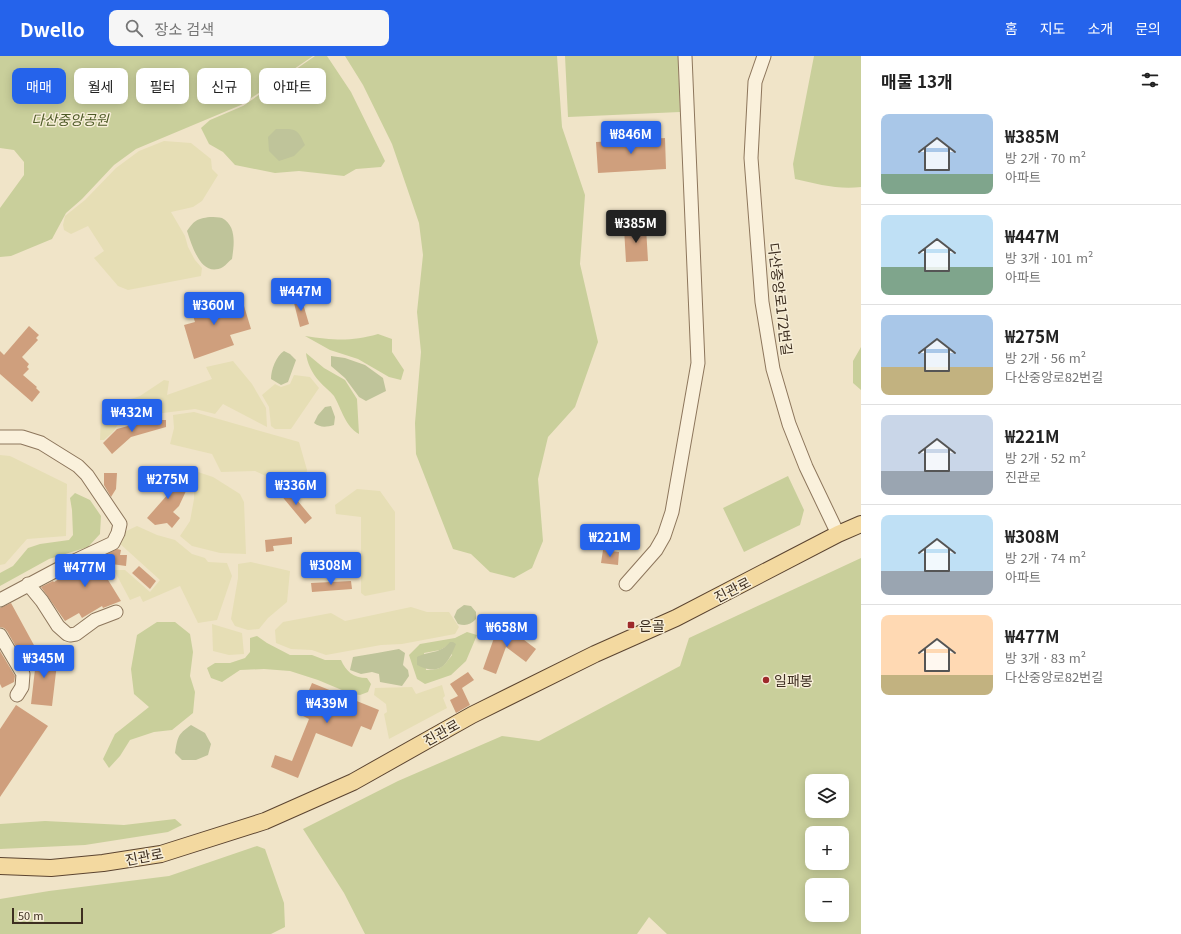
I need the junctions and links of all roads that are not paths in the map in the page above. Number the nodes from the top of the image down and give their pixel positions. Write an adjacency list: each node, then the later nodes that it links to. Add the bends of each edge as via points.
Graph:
1 (685, 56): 7 (street, via 698,363 668,526 656,550)
2 (764, 56): 5 (street, 다산중앙로172번길, via 755,82 751,158 762,302 773,369 789,424)
3 (0, 437): 6 (street, via 22,437 41,443 78,466 87,475 120,524 113,542)
4 (861, 524): 5 (main road, 진관로)
5 (838, 534): 12 (main road, 진관로, via 676,618 595,654 472,715 353,782 265,821 160,854 51,868)
6 (28, 584): 8 (street); 9 (street, via 58,626 70,635 76,634 95,620)
7 (626, 584)
8 (0, 600)
9 (116, 612)
10 (0, 636): 11 (street, via 23,674 22,687)
11 (17, 695)
12 (0, 866)

